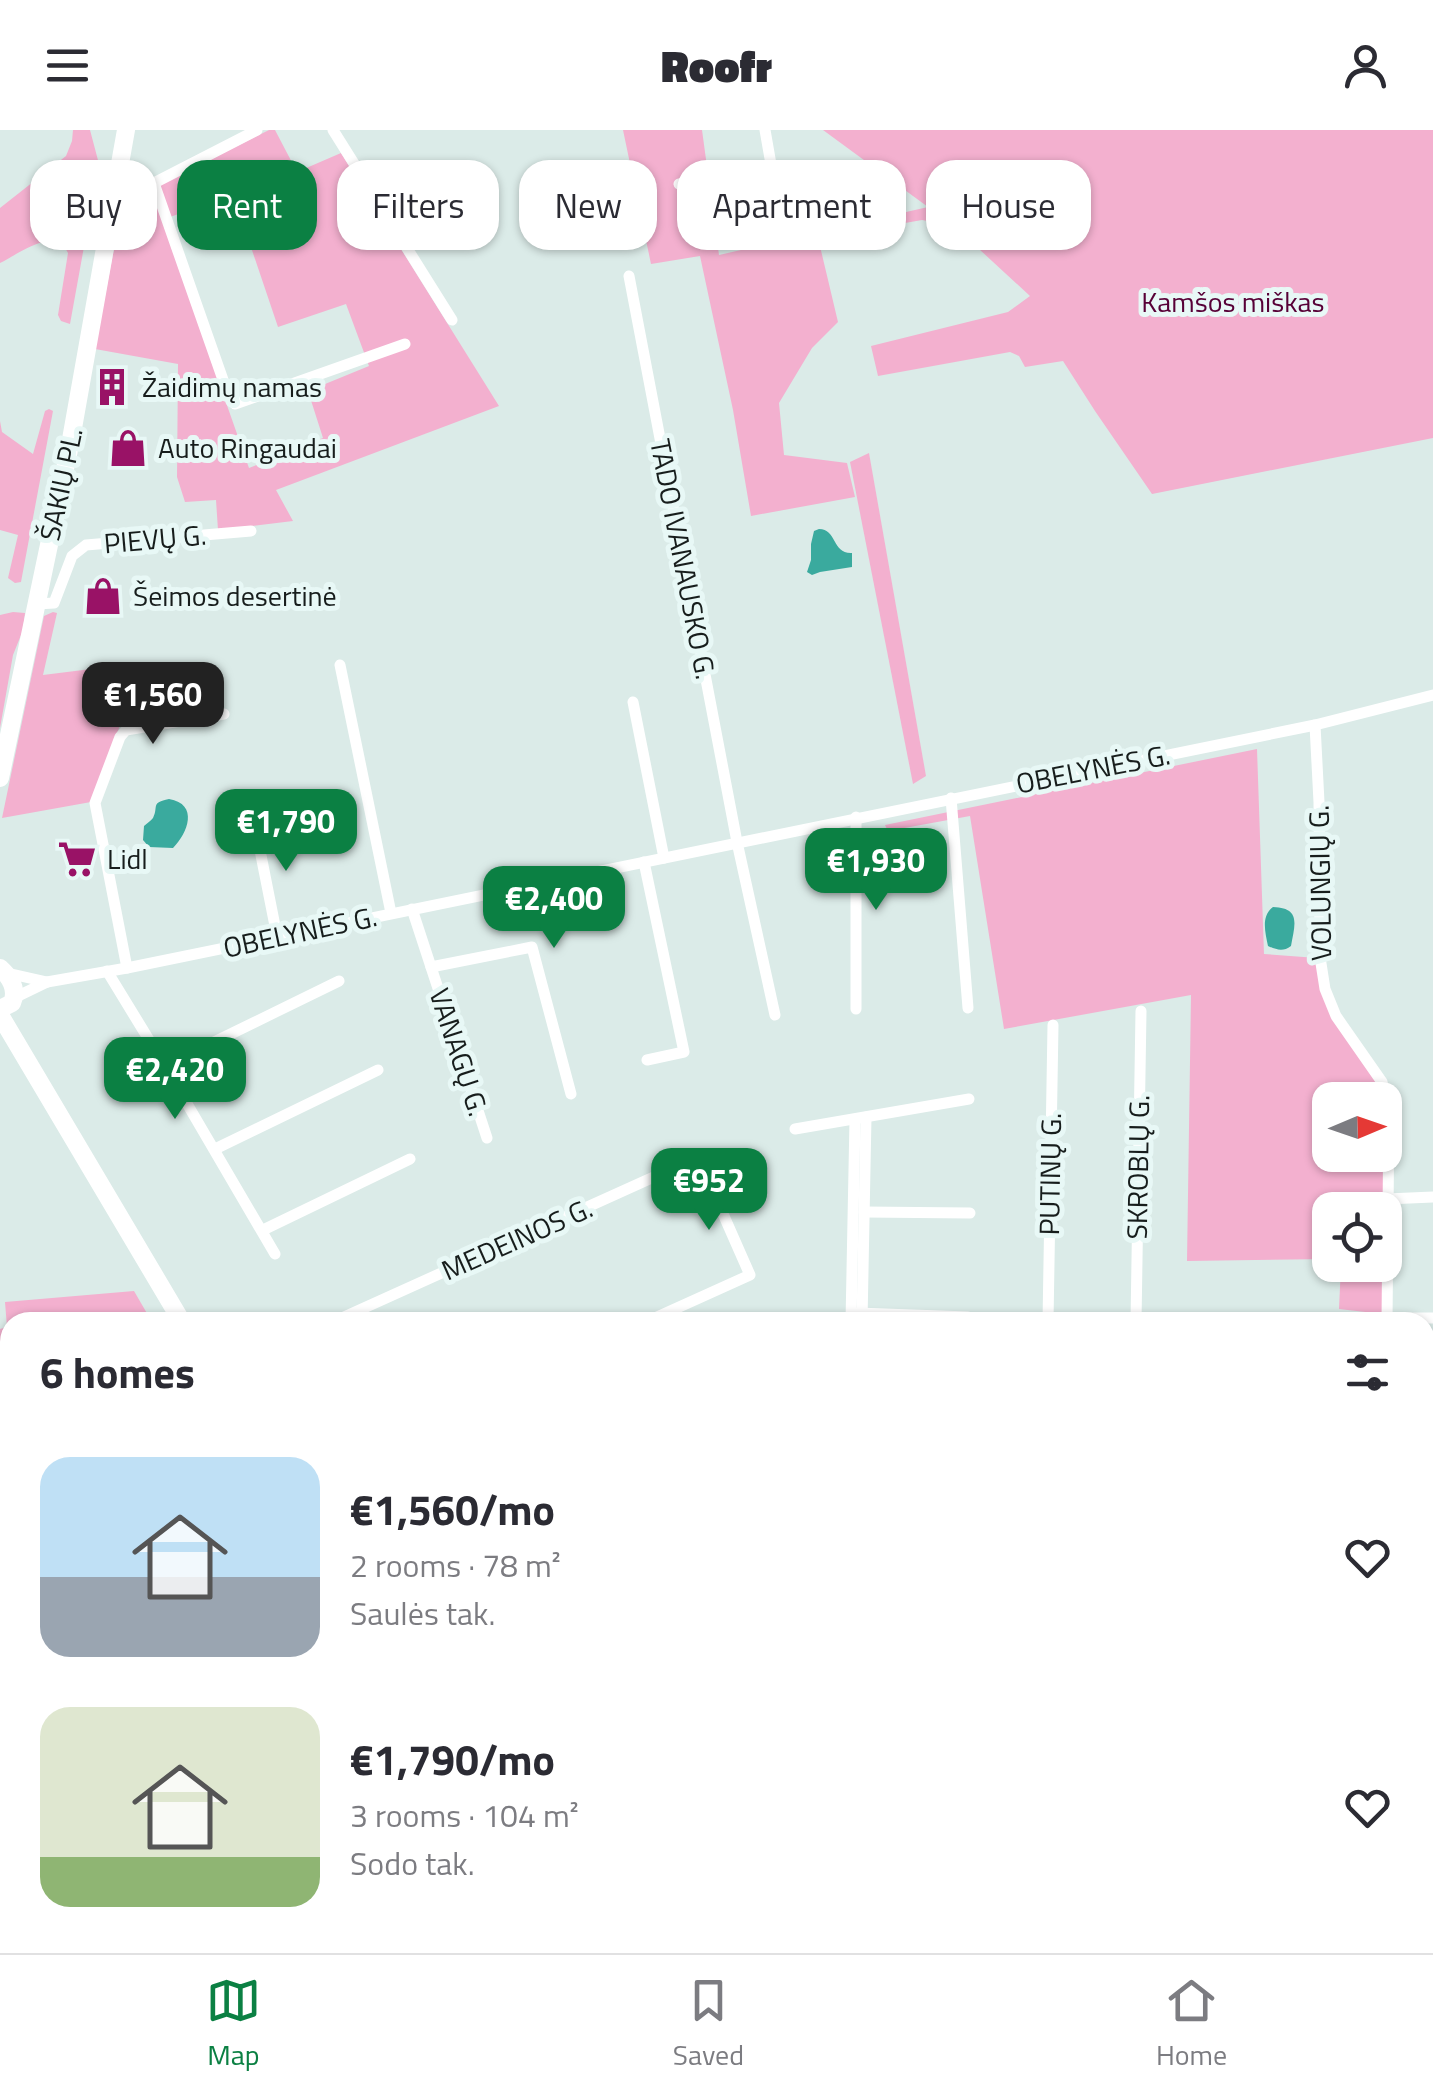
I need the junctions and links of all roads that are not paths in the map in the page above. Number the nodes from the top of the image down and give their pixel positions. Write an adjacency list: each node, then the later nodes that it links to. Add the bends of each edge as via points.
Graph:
1 (126, 130): 5 (main road, ŠAKIŲ PL.)
2 (257, 130): 7 (street)
3 (333, 130): 11 (street)
4 (766, 130): 6 (street)
5 (121, 160)
6 (770, 160)
7 (157, 181)
8 (157, 192): 12 (street, via 235,404)
9 (105, 250): 14 (main road, ŠAKIŲ PL.)
10 (629, 276): 24 (street, TADO IVANAUSKO G.)
11 (452, 320)
12 (405, 344)
13 (251, 531): 14 (street, PIEVŲ G., via 86,545 72,556 54,604)
14 (37, 604): 20 (main road, ŠAKIŲ PL.)
15 (340, 666): 28 (street)
16 (1433, 695): 19 (street, OBELYNĖS G.)
17 (633, 702): 25 (street)
18 (224, 714): 31 (street, via 126,730 96,798)
19 (1316, 725): 21 (street, OBELYNĖS G.); 52 (street, VOLUNGIŲ G., via 1322,975 1336,1016 1387,1093)
20 (0, 778)
21 (950, 798): 22 (street, OBELYNĖS G.); 37 (street)
22 (856, 818): 24 (street, OBELYNĖS G.); 38 (street)
23 (254, 820): 29 (street)
24 (737, 842): 25 (street, OBELYNĖS G.); 40 (street, TADO IVANAUSKO G.)
25 (664, 858): 26 (street, OBELYNĖS G.)
26 (644, 862): 27 (street, OBELYNĖS G.); 42 (street, via 684,1052)
27 (412, 909): 28 (street, OBELYNĖS G.); 32 (street, VANAGŲ G.)
28 (391, 913): 29 (street, OBELYNĖS G.)
29 (277, 936): 31 (street, OBELYNĖS G.)
30 (2, 967): 35 (street, OBELYNĖS G.); 36 (main road, via 14,988)
31 (127, 968): 33 (street, OBELYNĖS G.)
32 (431, 968): 45 (street, via 532,947); 49 (street, VANAGŲ G.)
33 (107, 972): 35 (street, OBELYNĖS G.); 43 (street)
34 (339, 981): 43 (street)
35 (46, 982): 36 (street, OBELYNĖS G.)
36 (6, 1006): 60 (main road, via 55,1109)
37 (968, 1008)
38 (856, 1009)
39 (1141, 1010): 66 (street, SKROBLŲ G.)
40 (775, 1016)
41 (1053, 1025): 65 (street, PUTINŲ G.)
42 (647, 1060)
43 (166, 1066): 50 (street)
44 (378, 1070): 50 (street)
45 (571, 1094)
46 (969, 1099): 47 (street)
47 (860, 1118): 48 (street); 55 (street); 63 (street)
48 (796, 1129)
49 (487, 1138)
50 (215, 1149): 57 (street)
51 (410, 1159): 57 (street)
52 (1387, 1192)
53 (1433, 1197): 54 (street)
54 (1402, 1198)
55 (864, 1212): 56 (street); 64 (street)
56 (970, 1213)
57 (263, 1230): 58 (street)
58 (275, 1254)
59 (1387, 1282): 67 (street, VOLUNGIŲ G.)
60 (176, 1312)
61 (355, 1312): 62 (street, MEDEINOS G., via 698,1157 750,1276)
62 (669, 1312)
63 (857, 1312)
64 (857, 1312)
65 (1048, 1312)
66 (1136, 1312)
67 (1387, 1312)

